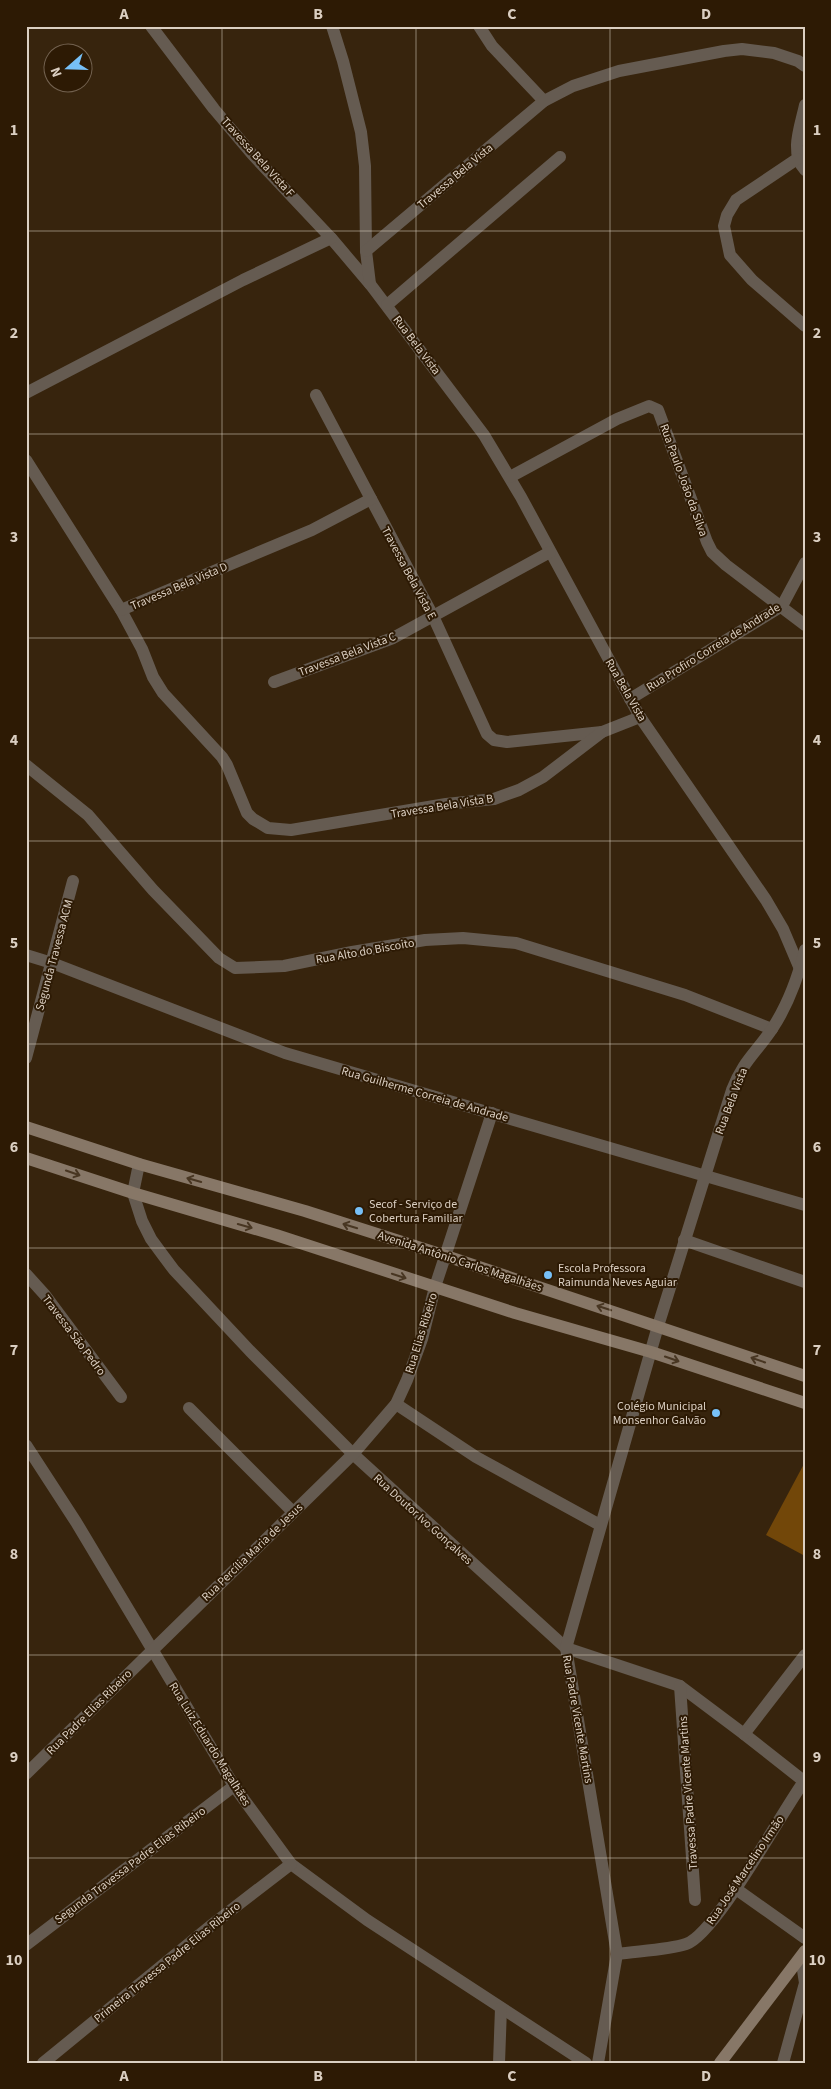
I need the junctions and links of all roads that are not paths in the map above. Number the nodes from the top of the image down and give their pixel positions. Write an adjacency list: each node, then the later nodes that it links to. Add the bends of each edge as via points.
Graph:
1 (151, 26): 10 (street, Travessa Bela Vista F, via 220,116)
2 (332, 26): 11 (street, via 361,132 365,166)
3 (479, 26): 5 (street, via 492,46)
4 (804, 64): 5 (street, Travessa Bela Vista, via 774,53 724,51 619,71 580,83)
5 (544, 101): 11 (street, Travessa Bela Vista)
6 (805, 105): 8 (street)
7 (560, 157): 13 (street)
8 (797, 159): 9 (street); 14 (street, via 736,200 724,226 730,255 752,280)
9 (805, 170)
10 (331, 238): 12 (street, Travessa Bela Vista F); 15 (street, via 243,280)
11 (366, 251): 12 (street)
12 (370, 284): 13 (street, Rua Bela Vista)
13 (387, 305): 18 (street, Rua Bela Vista, via 484,435)
14 (805, 326)
15 (26, 394)
16 (316, 395): 19 (street, Travessa Bela Vista E)
17 (26, 460): 23 (street, Travessa Bela Vista D)
18 (510, 477): 20 (street, Rua Bela Vista); 22 (street, Rua Paulo João da Silva, via 638,409 649,406 658,410 712,552)
19 (371, 499): 23 (street, Travessa Bela Vista D, via 312,530); 24 (street, Travessa Bela Vista E)
20 (550, 552): 24 (street, Travessa Bela Vista C); 27 (street, Rua Bela Vista)
21 (805, 563): 22 (street, Rua Profiro Correia de Andrade)
22 (782, 606): 25 (street, Rua Paulo João da Silva); 27 (street, Rua Profiro Correia de Andrade)
23 (121, 610): 29 (street, Travessa Bela Vista B, via 158,685 174,707 222,757 252,819 268,828 291,830 494,799 544,777)
24 (433, 616): 26 (street, Travessa Bela Vista C, via 392,638); 29 (street, Travessa Bela Vista E, via 482,725 494,740 507,742)
25 (805, 625)
26 (274, 682)
27 (630, 699): 28 (street, Rua Bela Vista)
28 (640, 717): 29 (street, Travessa Bela Vista B); 35 (street, Rua Bela Vista, via 766,900)
29 (602, 732)
30 (26, 765): 36 (street, Rua Alto do Biscoito, via 88,815 153,890 219,958 235,968 284,966 425,940 463,938 516,943 685,995)
31 (73, 881): 34 (street, Segunda Travessa ACM)
32 (805, 950): 35 (street)
33 (26, 955): 34 (street, Rua Guilherme Correia de Andrade)
34 (52, 963): 37 (street, Segunda Travessa ACM); 38 (street, Rua Guilherme Correia de Andrade, via 285,1053)
35 (800, 969): 36 (street, Rua Bela Vista)
36 (772, 1029): 42 (street, Rua Bela Vista, via 740,1071)
37 (26, 1058)
38 (492, 1113): 42 (street, Rua Guilherme Correia de Andrade); 46 (street, Rua Elias Ribeiro)
39 (26, 1126): 41 (main road, Avenida Antônio Carlos Magalhães)
40 (26, 1158): 43 (main road, one-way to 43)
41 (140, 1164): 43 (street); 46 (main road, Avenida Antônio Carlos Magalhães, one-way to 41)
42 (705, 1176): 44 (street, Rua Guilherme Correia de Andrade); 45 (street, Rua Bela Vista)
43 (132, 1193): 49 (main road, one-way to 49, via 276,1235); 58 (street, Rua Doutor Ivo Gonçalves, via 151,1239 174,1270)
44 (805, 1205)
45 (684, 1240): 48 (street); 50 (street, Rua Bela Vista)
46 (446, 1256): 49 (street, Rua Elias Ribeiro); 50 (main road, Avenida Antônio Carlos Magalhães, one-way to 46)
47 (26, 1274): 53 (street, Travessa São Pedro)
48 (805, 1282)
49 (435, 1287): 51 (main road); 55 (street, Rua Elias Ribeiro, via 422,1339)
50 (658, 1326): 51 (street, Rua Bela Vista); 52 (main road, Avenida Antônio Carlos Magalhães, one-way to 50)
51 (651, 1352): 54 (main road, one-way to 54); 60 (street, Rua Padre Vicente Martins)
52 (805, 1376)
53 (121, 1397)
54 (805, 1403)
55 (396, 1404): 58 (street, Rua Elias Ribeiro); 60 (street, via 476,1457)
56 (189, 1408): 59 (street)
57 (26, 1445): 62 (street, Rua Luiz Eduardo Magalhães)
58 (353, 1454): 59 (street, Rua Percília Maria de Jesus); 61 (street, Rua Doutor Ivo Gonçalves)
59 (292, 1512): 62 (street, Rua Percília Maria de Jesus)
60 (600, 1525): 61 (street, Rua Padre Vicente Martins)
61 (566, 1648): 64 (street, Rua Doutor Ivo Gonçalves); 74 (street, Rua Padre Vicente Martins)
62 (152, 1650): 66 (street, Rua Padre Elias Ribeiro); 68 (street, Rua Luiz Eduardo Magalhães)
63 (805, 1655): 65 (street)
64 (680, 1686): 65 (street, Rua Doutor Ivo Gonçalves); 71 (street, Travessa Padre Vicente Martins)
65 (744, 1734): 67 (street, Rua Doutor Ivo Gonçalves)
66 (26, 1774)
67 (804, 1781): 70 (street, Rua José Marcelino Irmão)
68 (234, 1786): 69 (street, Rua Luiz Eduardo Magalhães); 73 (street, Segunda Travessa Padre Elias Ribeiro)
69 (291, 1864): 76 (street, Rua Luiz Eduardo Magalhães, via 367,1920); 77 (street, Primeira Travessa Padre Elias Ribeiro)
70 (736, 1888): 72 (street); 74 (street, Rua José Marcelino Irmão, via 694,1940 686,1944)
71 (695, 1900)
72 (805, 1938)
73 (26, 1946)
74 (617, 1954): 80 (street, Rua Padre Vicente Martins)
75 (803, 1954): 81 (main road); 82 (street, via 805,1983)
76 (501, 2008): 78 (street); 79 (street, Rua Luiz Eduardo Magalhães)
77 (43, 2063)
78 (499, 2063)
79 (586, 2063)
80 (598, 2063)
81 (720, 2063)
82 (783, 2063)

